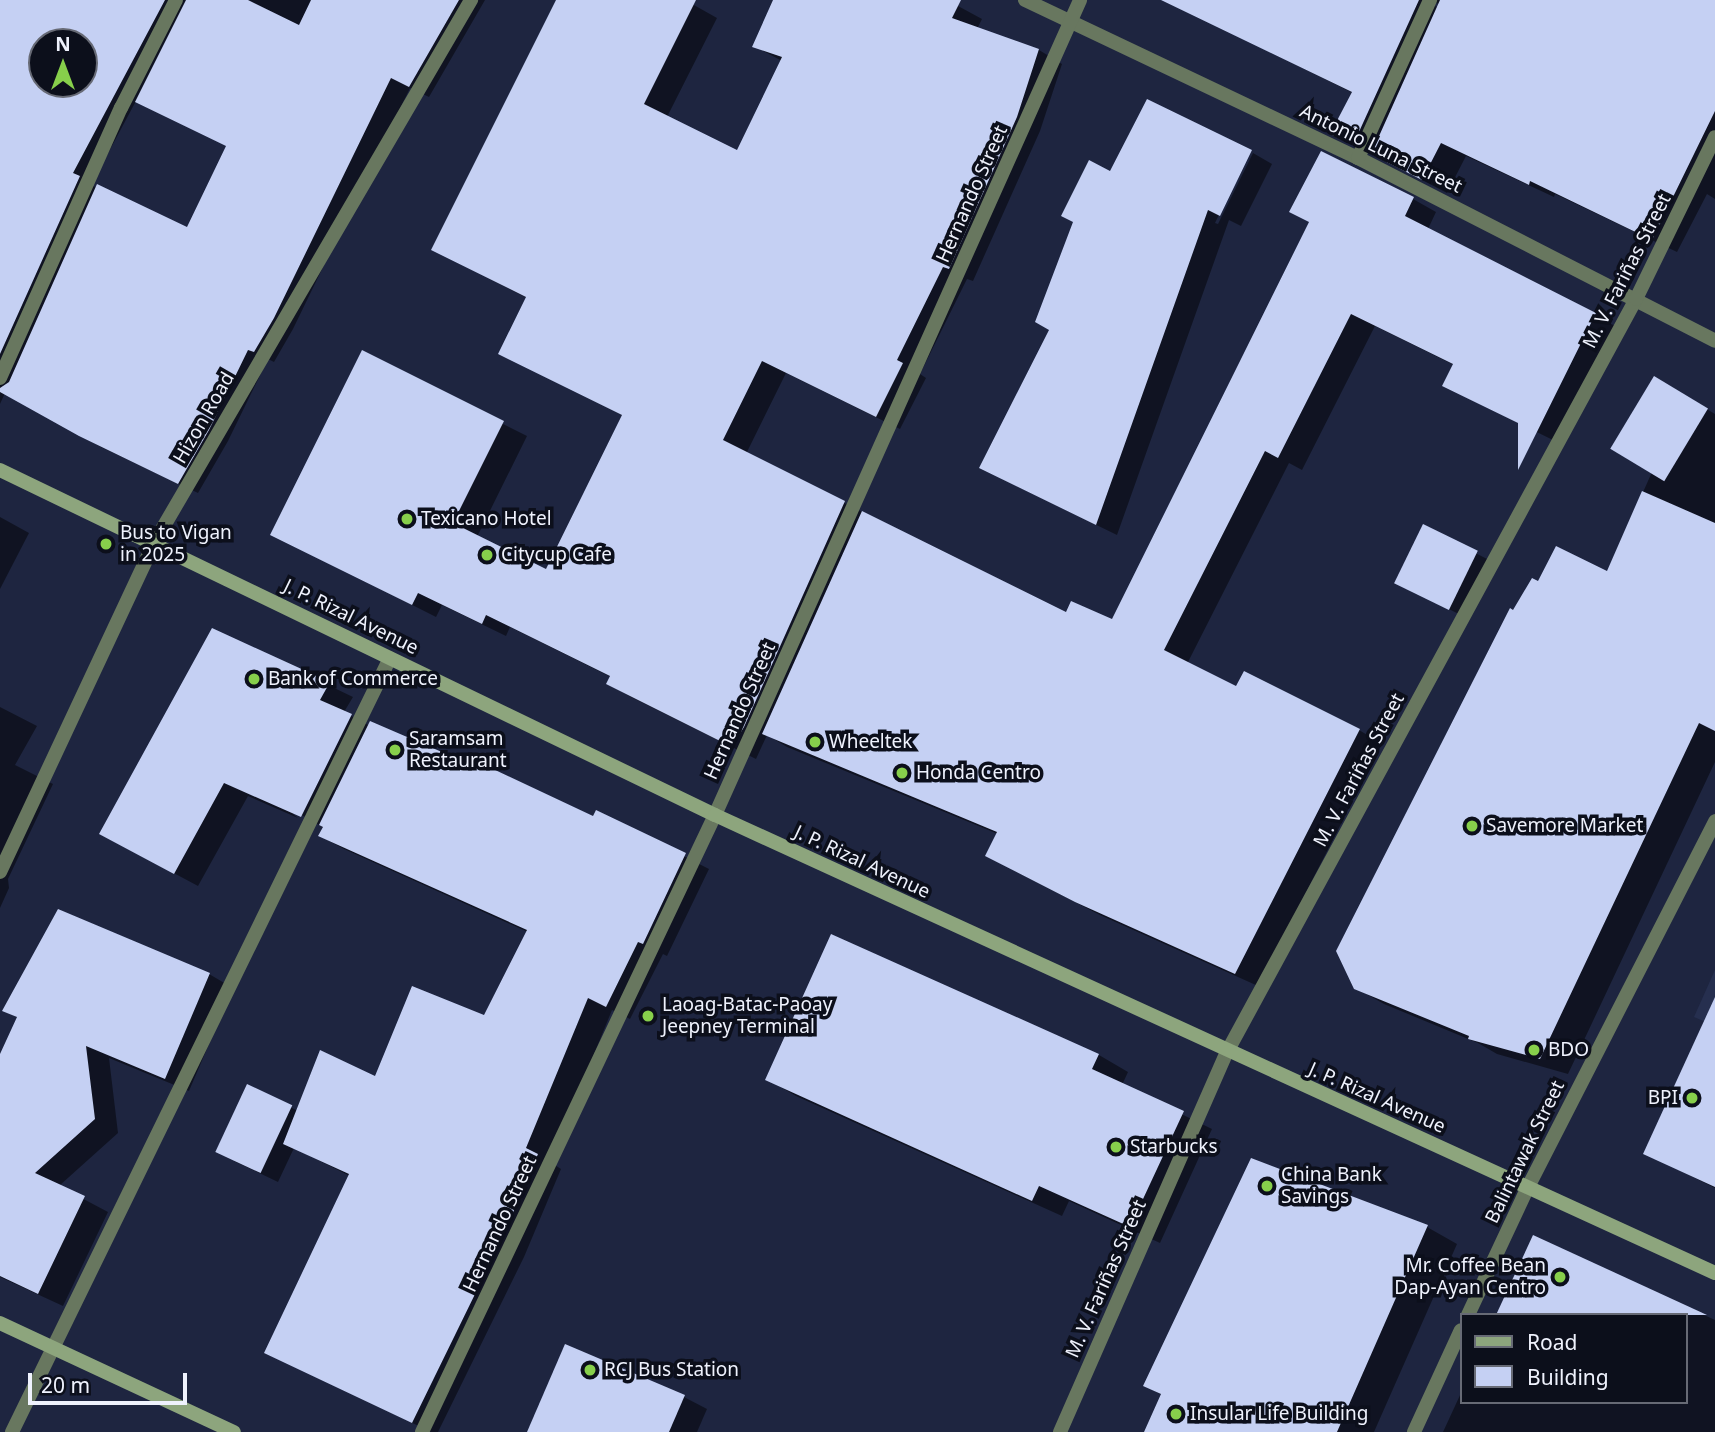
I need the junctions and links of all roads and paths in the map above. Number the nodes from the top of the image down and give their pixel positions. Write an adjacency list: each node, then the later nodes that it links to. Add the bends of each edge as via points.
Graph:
1 (176, 0): 11 (street, via 121,108)
2 (471, 0): 13 (street, Hizon Road)
3 (1025, 0): 6 (street, Antonio Luna Street)
4 (1080, 0): 6 (street, Hernando Street)
5 (1430, 0): 8 (street)
6 (1071, 20): 8 (street, Antonio Luna Street); 15 (street, Hernando Street)
7 (1715, 137): 9 (street, M. V. Fariñas Street)
8 (1358, 158): 9 (street, Antonio Luna Street)
9 (1636, 299): 10 (street, Antonio Luna Street); 18 (street, M. V. Fariñas Street)
10 (1715, 341)
11 (0, 377)
12 (0, 470): 13 (main road, J. P. Rizal Avenue)
13 (154, 543): 14 (main road, J. P. Rizal Avenue); 17 (street, Hizon Road)
14 (390, 658): 15 (main road, J. P. Rizal Avenue); 24 (street)
15 (715, 815): 18 (main road, J. P. Rizal Avenue); 27 (street, Hernando Street)
16 (1715, 821): 19 (street, Balintawak Street)
17 (0, 872)
18 (1227, 1052): 19 (main road, J. P. Rizal Avenue); 28 (street, M. V. Fariñas Street)
19 (1528, 1186): 20 (main road, J. P. Rizal Avenue); 21 (street, Balintawak Street)
20 (1715, 1273)
21 (1469, 1313)
22 (0, 1324): 24 (main road)
23 (1460, 1332): 29 (street)
24 (52, 1348): 25 (street); 26 (main road)
25 (12, 1432)
26 (234, 1432)
27 (422, 1432)
28 (1060, 1432)
29 (1414, 1432)

